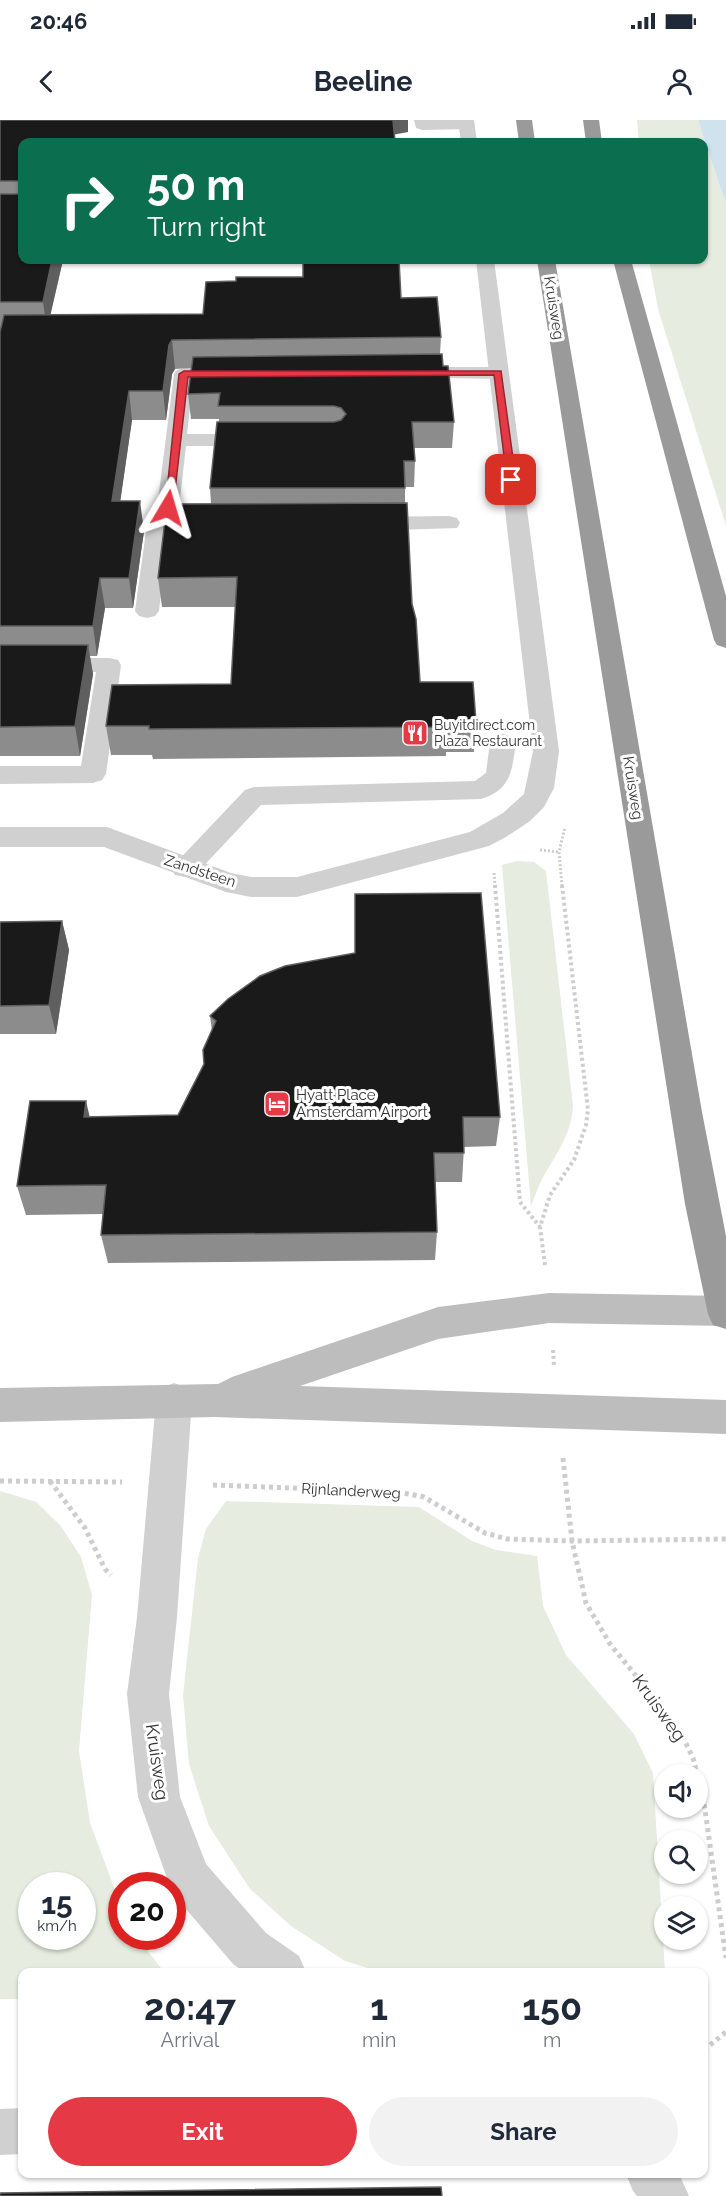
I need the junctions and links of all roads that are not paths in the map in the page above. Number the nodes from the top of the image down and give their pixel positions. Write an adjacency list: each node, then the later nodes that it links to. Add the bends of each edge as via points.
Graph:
1 (422, 120): 4 (lane, via 422,125)
2 (524, 120): 6 (highway)
3 (591, 120): 7 (highway)
4 (466, 122): 5 (street)
5 (468, 138)
6 (526, 138)
7 (593, 138)
8 (485, 264): 11 (street)
9 (547, 264): 27 (highway, Kruisweg, via 686,1112)
10 (623, 264): 21 (highway)
11 (498, 372): 12 (lane); 26 (street, Zandsteen, via 546,751 540,791 531,805 479,839 297,887 252,887)
12 (393, 373)
13 (253, 374): 14 (lane, via 184,374)
14 (176, 440): 15 (lane); 16 (lane)
15 (278, 440)
16 (168, 508)
17 (449, 523): 19 (lane)
18 (216, 524): 20 (lane, via 158,524)
19 (344, 524)
20 (147, 611)
21 (726, 640)
22 (0, 665): 24 (lane, via 109,665 93,774)
23 (503, 742): 26 (lane, via 498,776 481,790 254,796)
24 (0, 775)
25 (0, 837): 26 (street, Zandsteen, via 107,837)
26 (184, 868)
27 (726, 1312): 29 (street, via 549,1308 438,1323)
28 (174, 1400): 29 (street); 30 (street); 32 (street, Kruisweg, via 148,1694 159,1797 189,1878 250,1948)
29 (214, 1400): 31 (street)
30 (0, 1405)
31 (726, 1417)
32 (278, 1968)
33 (18, 2131): 34 (lane)
34 (0, 2132)
35 (653, 2178): 36 (street)
36 (664, 2196)

